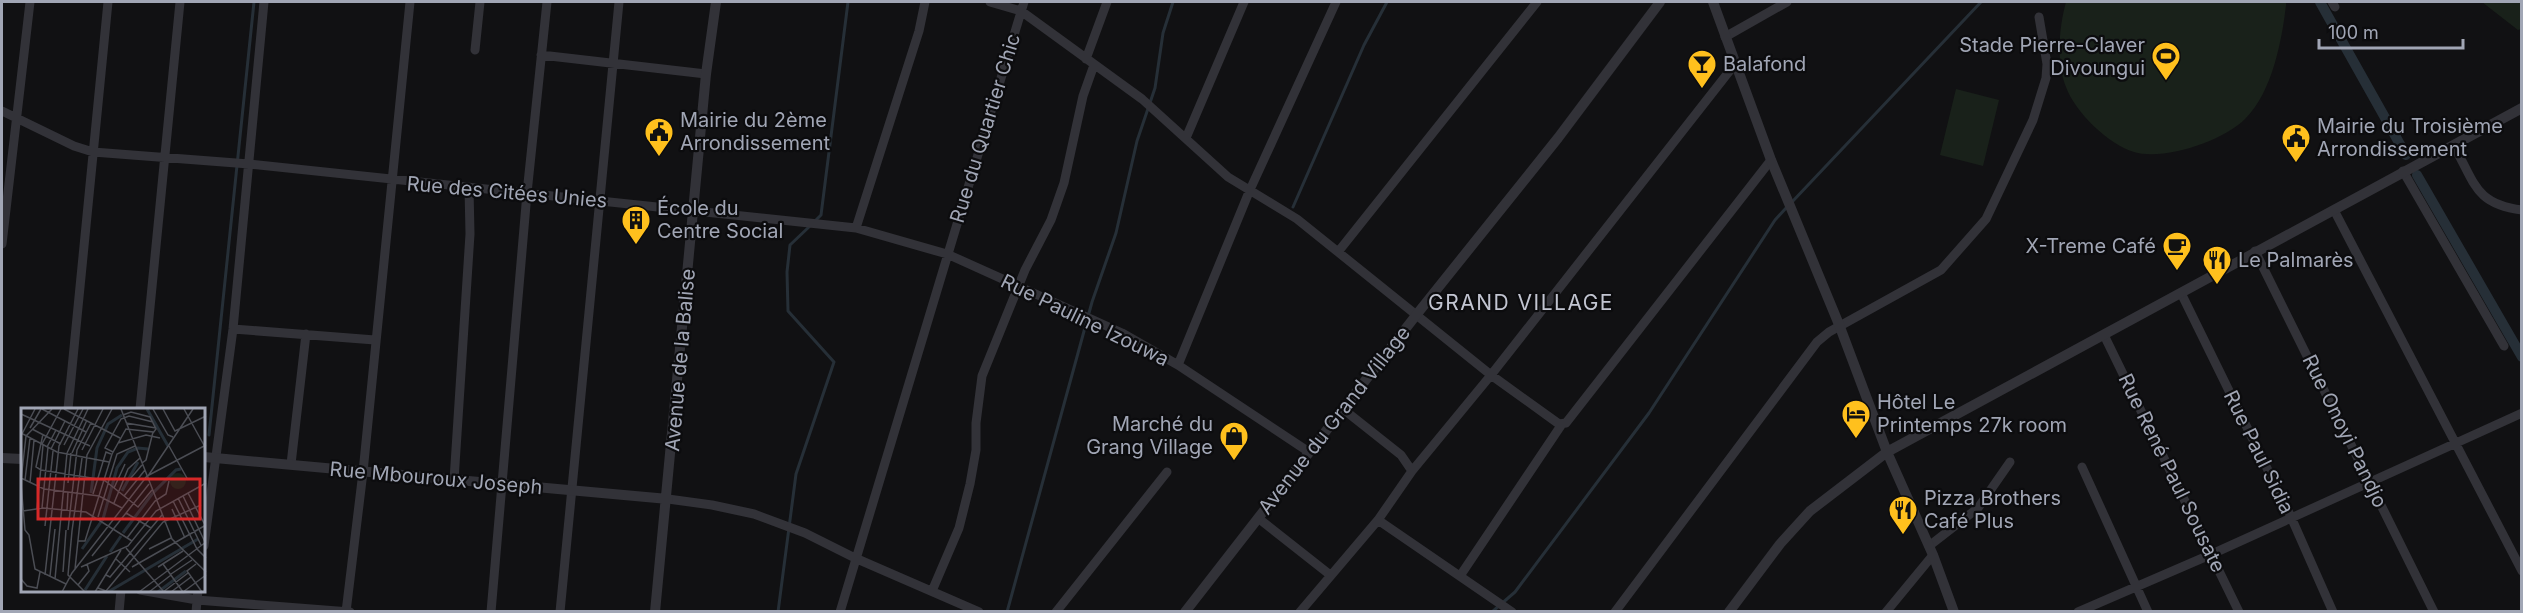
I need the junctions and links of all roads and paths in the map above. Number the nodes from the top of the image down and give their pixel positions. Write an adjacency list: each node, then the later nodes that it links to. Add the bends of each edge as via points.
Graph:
1 (30, 2): 32 (street)
2 (108, 2): 35 (street)
3 (180, 2): 36 (street)
4 (264, 2): 38 (street)
5 (410, 2): 40 (street, Rue des Citées Unies)
6 (480, 2): 24 (street)
7 (547, 2): 25 (street)
8 (619, 2): 27 (street)
9 (716, 2): 29 (street, Avenue de la Balise)
10 (926, 2): 49 (street)
11 (990, 2): 20 (street)
12 (1107, 2): 26 (street)
13 (1244, 2): 33 (street)
14 (1336, 2): 42 (street)
15 (1537, 2): 52 (street)
16 (1660, 2): 22 (street, Avenue du Grand Village)
17 (1670, 2): 22 (street)
18 (1713, 2): 23 (street)
19 (1787, 2): 23 (street)
20 (1022, 6): 26 (street); 53 (street, Rue du Quartier Chic)
21 (2039, 17): 57 (street, via 2046,78 2033,120 1986,219 1941,270)
22 (1650, 18): 56 (street, Avenue du Grand Village)
23 (1725, 36): 28 (street)
24 (475, 51)
25 (541, 55): 27 (street); 43 (street)
26 (1090, 62): 33 (street, via 1154,108); 54 (street, via 1064,183)
27 (611, 63): 29 (street); 44 (street)
28 (1735, 63): 37 (street); 64 (street)
29 (706, 74): 45 (street, Avenue de la Balise)
30 (2522, 108): 34 (street)
31 (2, 111): 32 (street)
32 (16, 118): 35 (street); 50 (street)
33 (1186, 138): 42 (street)
34 (2454, 146): 39 (street); 47 (street, via 2484,199)
35 (93, 152): 36 (street); 65 (street)
36 (165, 159): 38 (street); 66 (street)
37 (1771, 160): 57 (street); 69 (street)
38 (245, 164): 40 (street); 58 (street)
39 (2405, 170): 46 (street); 62 (street)
40 (391, 181): 41 (street, Rue des Citées Unies); 61 (street)
41 (470, 188): 43 (street, Rue des Citées Unies); 83 (street)
42 (1249, 192): 52 (street, via 1297,219); 63 (street)
43 (527, 193): 44 (street, Rue des Citées Unies); 85 (street)
44 (600, 201): 45 (street, Rue des Citées Unies); 86 (street)
45 (694, 210): 48 (street, Rue des Citées Unies); 87 (street, Avenue de la Balise)
46 (2334, 210): 51 (street); 70 (street)
47 (2522, 210)
48 (819, 224): 49 (street, Rue Pauline Izouwa)
49 (855, 228): 53 (street, Rue Pauline Izouwa)
50 (2, 244)
51 (2255, 251): 55 (street); 84 (street, Rue Onoyi Pandjo)
52 (1338, 252): 56 (street)
53 (947, 254): 54 (street, Rue Pauline Izouwa); 94 (street, Rue du Quartier Chic)
54 (1019, 287): 63 (street, Rue Pauline Izouwa); 99 (street, via 982,376 970,484 959,528)
55 (2182, 295): 60 (street); 88 (street, Rue Paul Sidia)
56 (1417, 314): 64 (street); 67 (street, Avenue du Grand Village)
57 (1840, 327): 72 (street); 117 (street, via 1817,342)
58 (232, 329): 59 (street); 75 (street)
59 (306, 334): 61 (street); 78 (street)
60 (2104, 335): 72 (street); 93 (street, Rue René Paul Sousate)
61 (375, 339): 81 (street)
62 (2504, 346)
63 (1178, 365): 71 (street, Rue Pauline Izouwa)
64 (1491, 375): 69 (street); 80 (street)
65 (68, 408)
66 (140, 408)
67 (1343, 409): 71 (street, Avenue du Grand Village); 80 (street, via 1401,455)
68 (2522, 413): 70 (street)
69 (1562, 424): 97 (street)
70 (2456, 445): 84 (street); 95 (street)
71 (1309, 452): 89 (street, Avenue du Grand Village)
72 (1887, 452): 92 (street); 118 (street, via 1810,511)
73 (206, 457): 75 (street, Rue Mbouroux Joseph)
74 (2, 458): 76 (street)
75 (216, 458): 78 (street, Rue Mbouroux Joseph); 91 (street)
76 (21, 459)
77 (2010, 462): 92 (street, via 1978,508)
78 (291, 464): 81 (street, Rue Mbouroux Joseph)
79 (2082, 466): 98 (street)
80 (1412, 471): 90 (street)
81 (363, 472): 83 (street, Rue Mbouroux Joseph); 105 (street)
82 (1167, 472): 114 (street)
83 (454, 480): 85 (street, Rue Mbouroux Joseph)
84 (2370, 482): 88 (street); 125 (street, Rue Onoyi Pandjo)
85 (504, 484): 86 (street, Rue Mbouroux Joseph); 109 (street)
86 (570, 489): 87 (street, Rue Mbouroux Joseph); 110 (street)
87 (668, 499): 94 (street, via 753,514); 111 (street, Avenue de la Balise)
88 (2291, 517): 93 (street); 124 (street, Rue Paul Sidia)
89 (1258, 518): 96 (street); 115 (street, Avenue du Grand Village)
90 (1378, 520): 96 (street); 97 (street)
91 (206, 531)
92 (1931, 550): 119 (street); 120 (street)
93 (2212, 554): 98 (street); 123 (street, Rue René Paul Sousate)
94 (855, 558): 99 (street); 112 (street, Rue du Quartier Chic)
95 (2522, 571)
96 (1329, 574): 116 (street)
97 (1460, 576): 104 (street)
98 (2136, 585): 121 (street); 122 (street)
99 (932, 591): 113 (street)
100 (121, 592): 106 (street)
101 (154, 592): 102 (street)
102 (197, 595): 103 (street); 107 (street)
103 (281, 606): 105 (street)
104 (1508, 609)
105 (346, 611): 108 (street)
106 (119, 612)
107 (196, 612)
108 (350, 612)
109 (490, 612)
110 (560, 612)
111 (655, 612)
112 (840, 612)
113 (979, 612)
114 (1056, 612)
115 (1185, 612)
116 (1300, 612)
117 (1615, 612)
118 (1729, 612)
119 (1886, 612)
120 (1954, 612)
121 (2078, 612)
122 (2148, 612)
123 (2239, 612)
124 (2333, 612)
125 (2434, 612)

